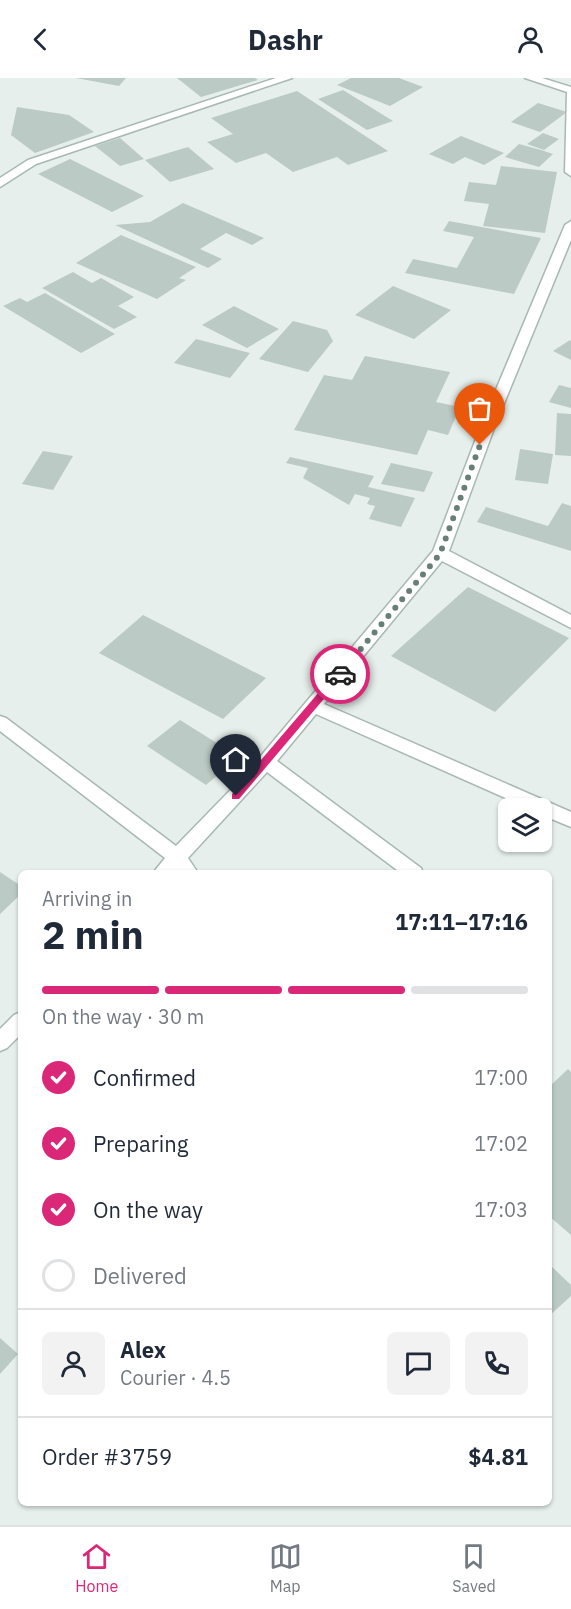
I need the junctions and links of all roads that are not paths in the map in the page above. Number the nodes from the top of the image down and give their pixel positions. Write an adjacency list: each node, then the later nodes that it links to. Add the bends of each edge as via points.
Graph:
1 (287, 78): 5 (street, via 32,162)
2 (530, 78): 3 (street)
3 (571, 92): 4 (street)
4 (571, 172)
5 (0, 183)
6 (571, 225): 7 (street)
7 (440, 554): 8 (street); 9 (street)
8 (571, 622)
9 (314, 706): 11 (street); 12 (street)
10 (0, 722): 13 (street)
11 (266, 762): 13 (street); 16 (street)
12 (571, 820)
13 (177, 857): 14 (street); 15 (street)
14 (165, 870)
15 (187, 870)
16 (410, 870)
17 (18, 1023): 18 (street)
18 (0, 1042)

